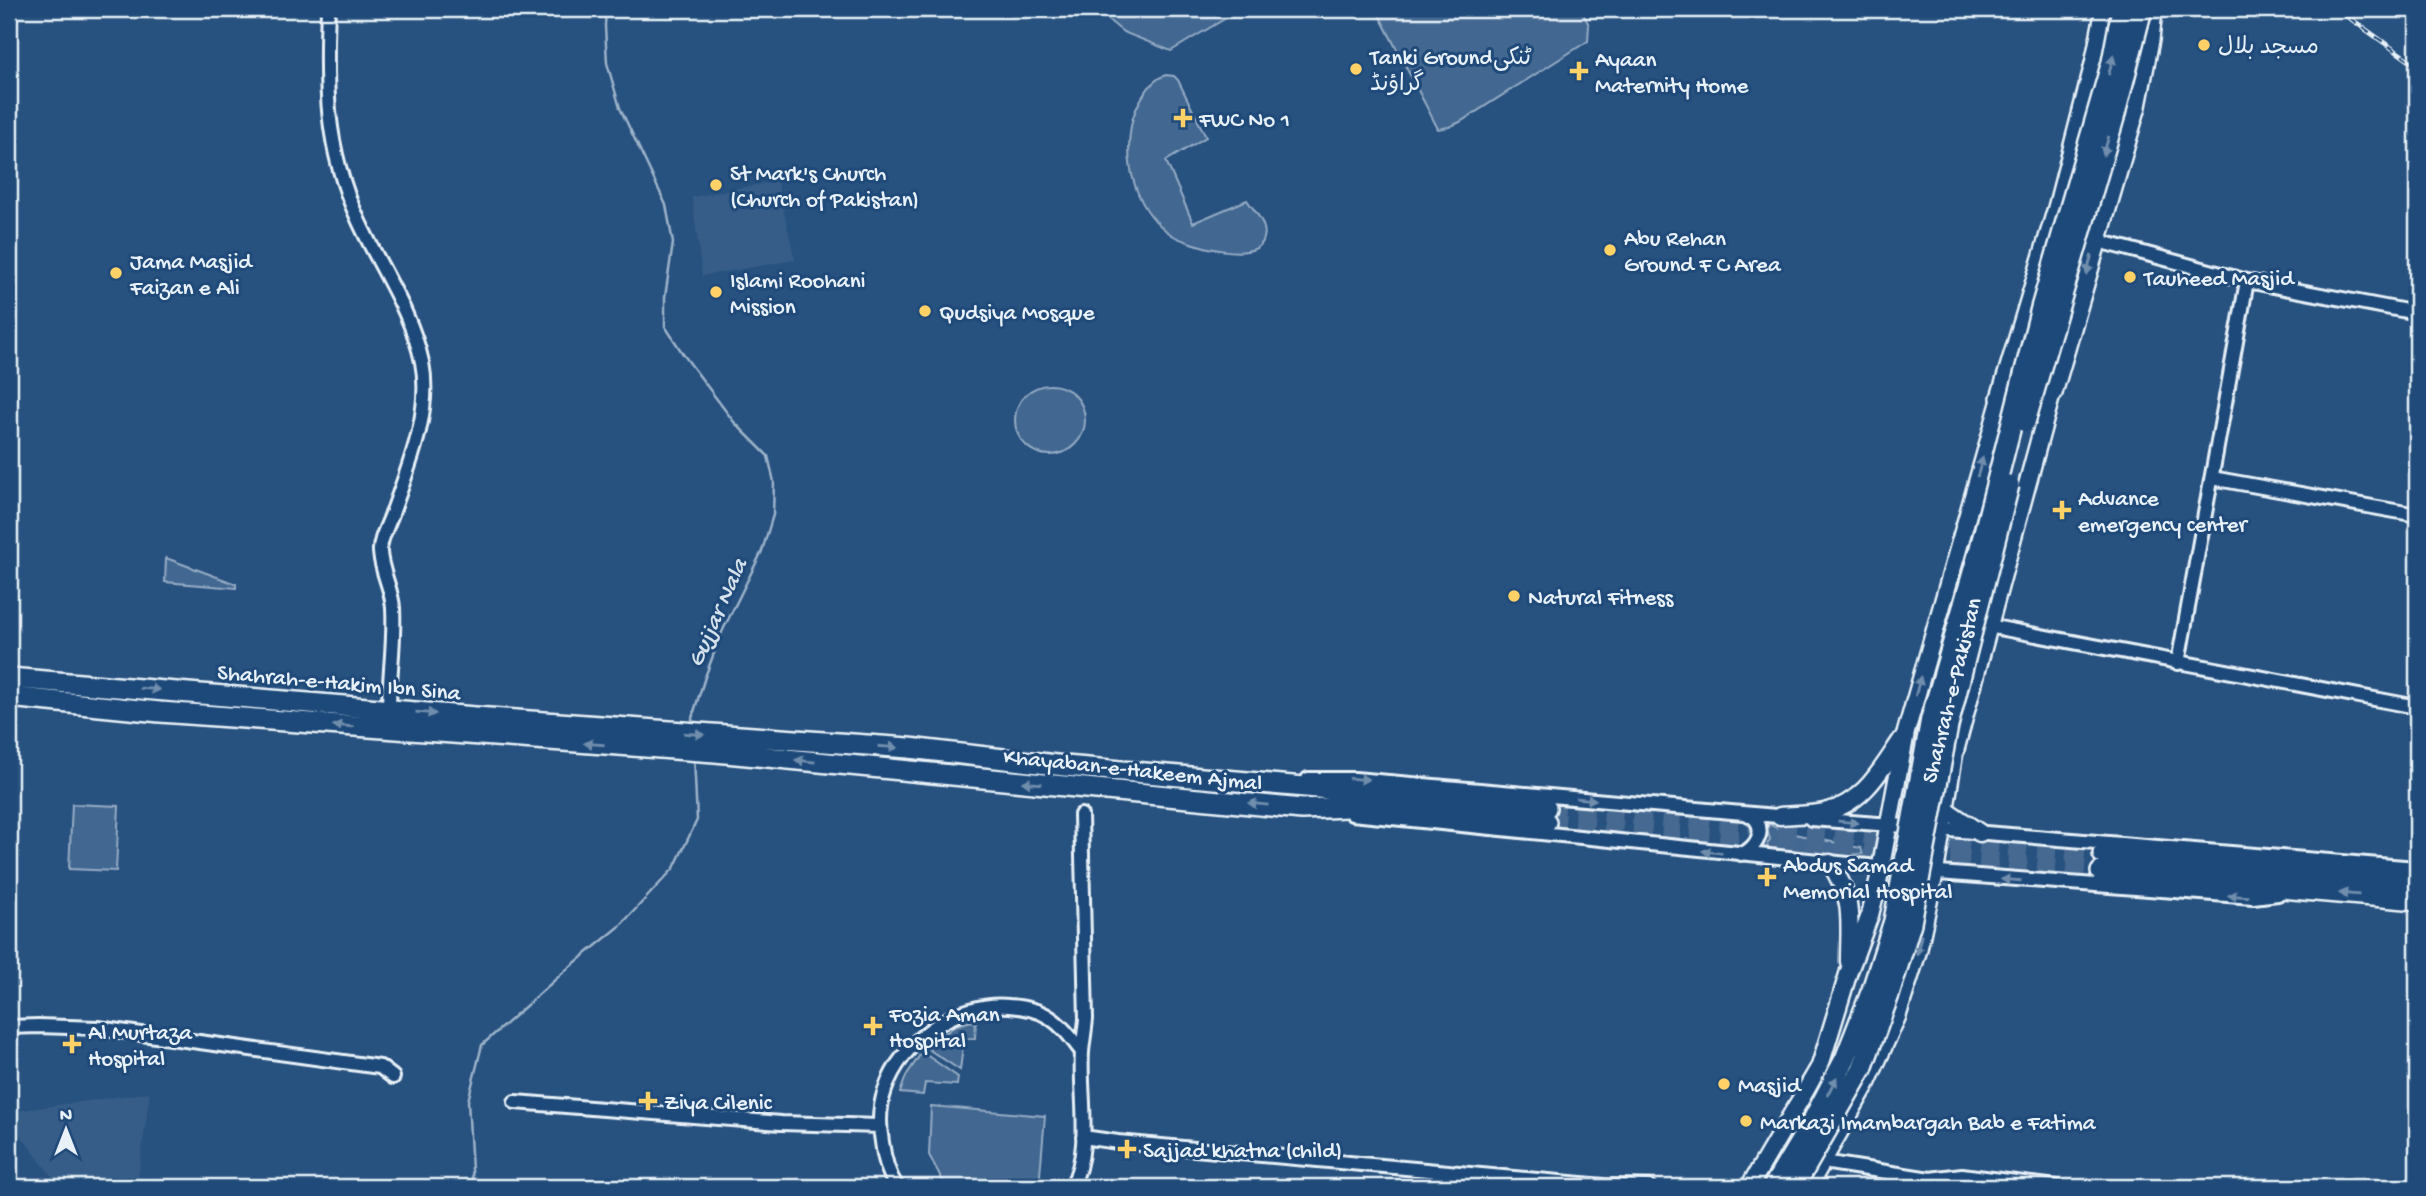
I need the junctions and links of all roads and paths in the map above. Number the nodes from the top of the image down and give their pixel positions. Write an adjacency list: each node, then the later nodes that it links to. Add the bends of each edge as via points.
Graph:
1 (328, 9): 23 (street, via 325,70 331,141 355,214 411,325 422,364 419,432 380,550 393,607)
2 (2106, 9): 10 (highway, via 2078,134)
3 (2122, 9): 61 (highway, one-way to 3, bridge, via 1846,1059 1894,921 1931,719 2112,62)
4 (2142, 9): 62 (highway, one-way to 62, bridge, via 2025,422 1948,726 1911,923 1862,1069)
5 (2152, 9): 9 (highway, one-way to 9, via 2136,106)
6 (2106, 243): 7 (street)
7 (2247, 281): 8 (street); 11 (street)
8 (2417, 313)
9 (2052, 393): 14 (main road, Shahrah-e-Pakistan)
10 (2001, 398): 13 (main road, one-way to 10)
11 (2212, 478): 12 (street); 15 (street)
12 (2417, 514)
13 (1939, 610): 14 (street); 24 (main road, one-way to 13)
14 (1988, 627): 15 (street); 29 (main road, Shahrah-e-Pakistan, via 1954,755)
15 (2178, 663): 22 (street)
16 (9, 670): 18 (highway)
17 (9, 678): 18 (highway, Shahrah-e-Hakim Ibn Sina)
18 (102, 685): 23 (highway, Shahrah-e-Hakim Ibn Sina, one-way to 23)
19 (9, 697): 21 (highway, Shahrah-e-Hakim Ibn Sina)
20 (9, 705): 21 (highway)
21 (95, 706): 25 (highway, Shahrah-e-Hakim Ibn Sina, one-way to 21)
22 (2417, 708)
23 (389, 709): 25 (highway, Shahrah-e-Hakim Ibn Sina, one-way to 25)
24 (1906, 732): 28 (main road); 33 (main road, via 1869,788 1850,801 1826,812)
25 (664, 740): 26 (highway)
26 (719, 744): 27 (highway, Khayaban-e-Hakeem Ajmal, one-way to 27, via 909,748); 30 (highway, Khayaban-e-Hakeem Ajmal, one-way to 26)
27 (1169, 774): 30 (highway, Khayaban-e-Hakeem Ajmal, via 1546,815 1369,806); 31 (street, one-way to 31, via 1355,779)
28 (1895, 794): 29 (main road, via 1903,808 1916,815 1935,814); 34 (main road)
29 (1946, 806): 35 (main road, Shahrah-e-Pakistan); 36 (main road)
30 (1302, 809): 38 (street, one-way to 30)
31 (1743, 813): 33 (street); 38 (street, via 1759,823 1759,831 1755,846)
32 (1081, 815): 51 (street, via 1086,1019)
33 (1780, 816): 34 (street, one-way to 34)
34 (1889, 825): 35 (street); 42 (main road)
35 (1942, 830): 36 (street); 41 (main road, Shahrah-e-Pakistan)
36 (1980, 833): 37 (street); 44 (street, via 1953,835 1944,843 1942,856 1948,867)
37 (2225, 853): 40 (street); 43 (highway)
38 (1739, 855): 39 (street)
39 (1830, 863): 42 (street); 49 (main road, via 1850,909)
40 (2417, 867)
41 (1935, 872): 42 (street); 44 (street); 47 (main road, Shahrah-e-Pakistan)
42 (1880, 875): 47 (main road, via 1909,874 1927,885); 49 (main road)
43 (2346, 876): 45 (highway); 46 (highway, via 2102,863)
44 (1971, 877): 46 (street, one-way to 44, via 2253,897)
45 (2417, 878)
46 (2306, 890): 48 (highway, one-way to 46)
47 (1930, 894): 56 (main road, Shahrah-e-Pakistan, one-way to 56, via 1897,1017)
48 (2417, 900)
49 (1849, 971): 60 (main road, via 1820,1066)
50 (9, 1027): 52 (street, via 98,1028 380,1067)
51 (1082, 1052): 54 (street, via 1048,1015 1028,1008 1001,1005 958,1014 906,1052 885,1089); 55 (street)
52 (393, 1077)
53 (515, 1102): 54 (street, via 781,1123)
54 (880, 1126): 57 (street, via 890,1177)
55 (1083, 1137): 58 (street, via 1080,1165); 59 (street)
56 (1823, 1162): 63 (main road, Shahrah-e-Pakistan); 64 (street, via 1930,1179 1962,1175)
57 (897, 1187)
58 (1071, 1187)
59 (1649, 1187)
60 (1749, 1187)
61 (1773, 1187)
62 (1794, 1187)
63 (1808, 1187)
64 (2056, 1187)

